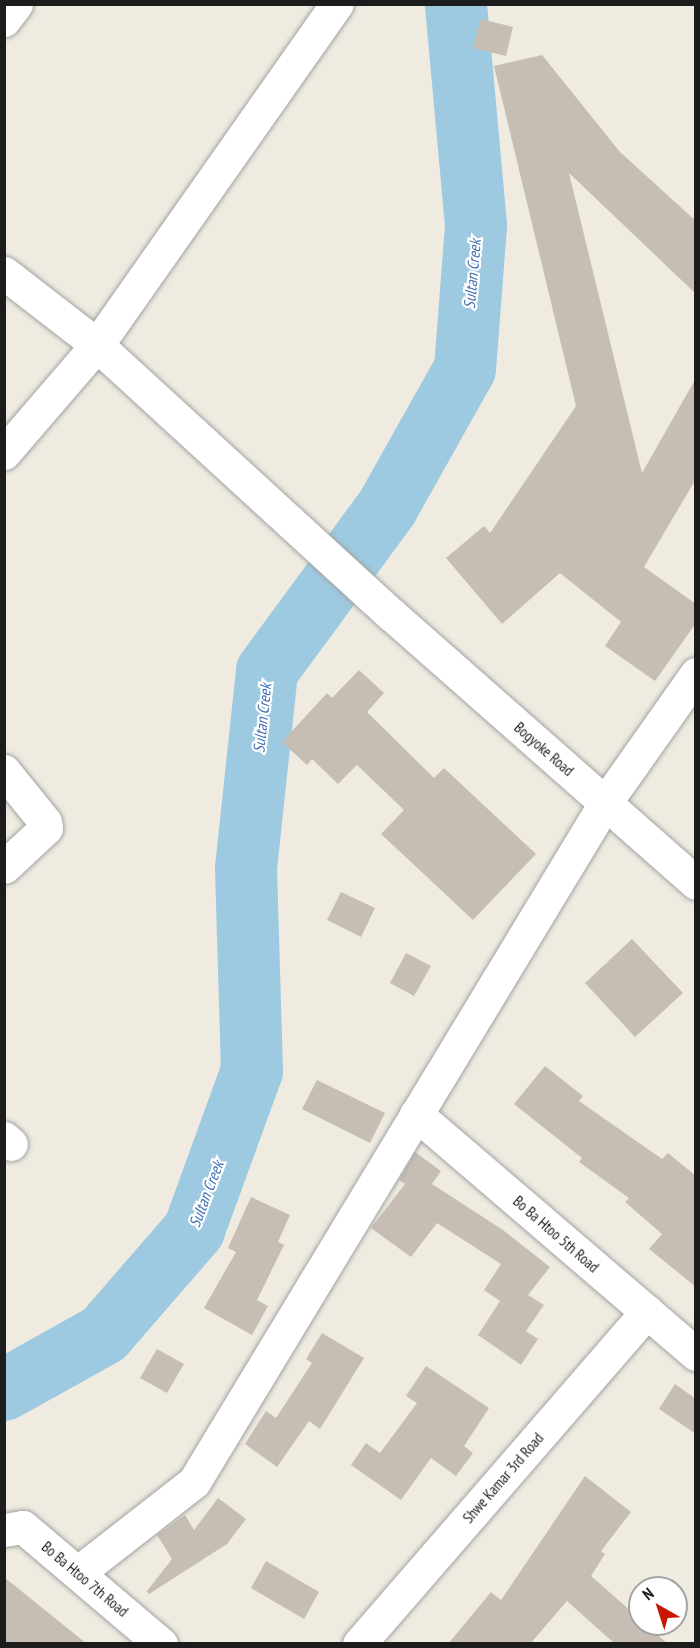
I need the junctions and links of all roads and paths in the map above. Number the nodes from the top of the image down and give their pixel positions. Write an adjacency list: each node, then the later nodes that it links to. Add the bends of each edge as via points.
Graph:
1 (16, 4): 3 (street)
2 (337, 4): 5 (street)
3 (4, 20)
4 (4, 273): 5 (street, Bogyoke Road)
5 (97, 345): 6 (street); 9 (street, Bogyoke Road)
6 (4, 453)
7 (696, 675): 9 (street)
8 (4, 771): 10 (street, via 46,828)
9 (605, 803): 11 (street, Bogyoke Road); 12 (street)
10 (4, 867)
11 (696, 883)
12 (416, 1114): 13 (street, Bo Ba Htoo 5th Road); 16 (street, via 194,1482)
13 (647, 1312): 14 (street, Bo Ba Htoo 5th Road); 18 (street, Shwe Kamar 3rd Road)
14 (696, 1354)
15 (4, 1530): 16 (street, Bo Ba Htoo 7th Road, via 23,1527)
16 (80, 1571): 17 (street, Bo Ba Htoo 7th Road)
17 (160, 1644)
18 (359, 1644)

